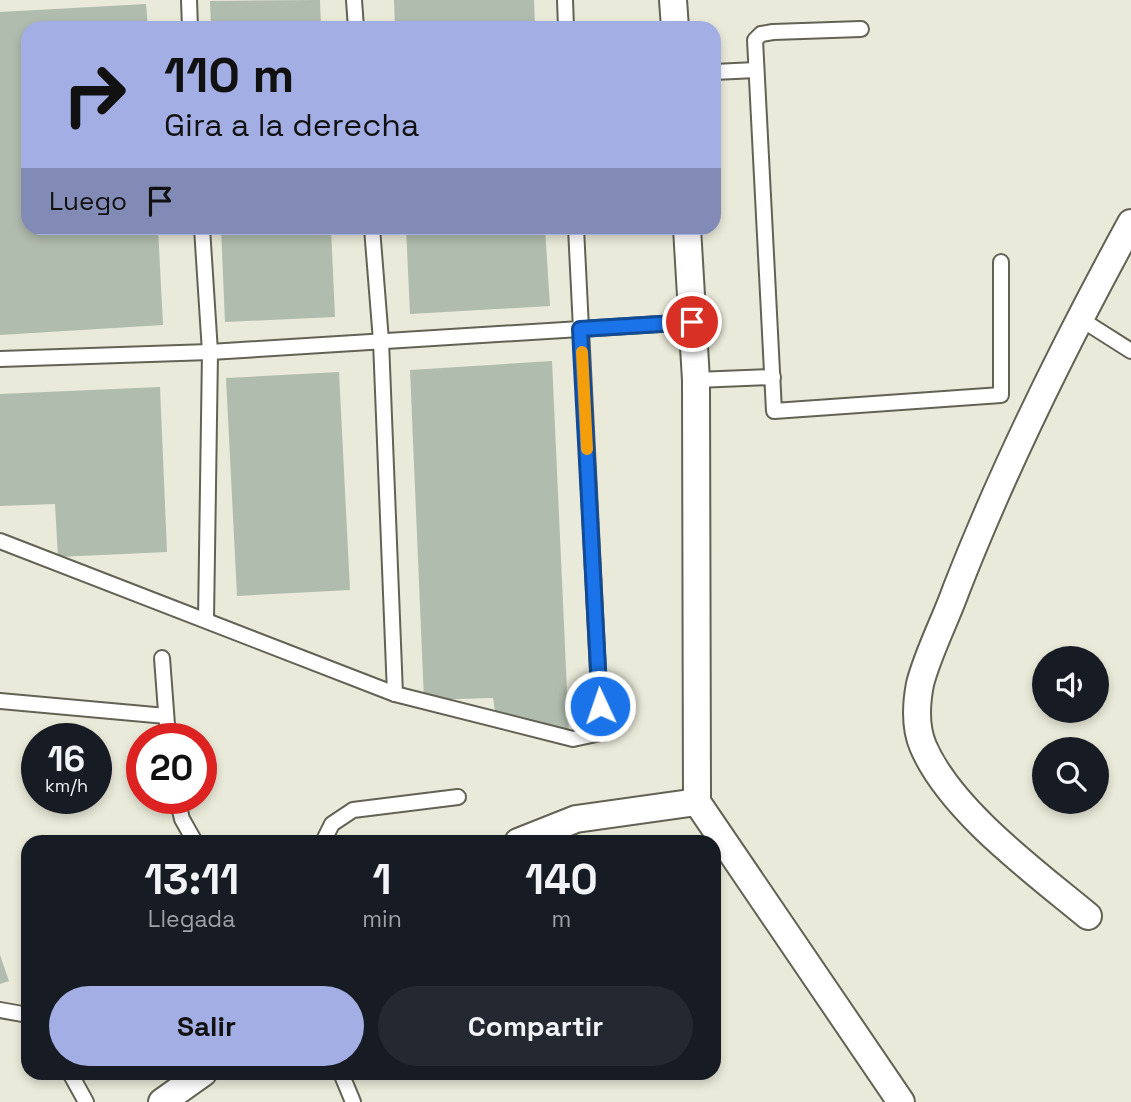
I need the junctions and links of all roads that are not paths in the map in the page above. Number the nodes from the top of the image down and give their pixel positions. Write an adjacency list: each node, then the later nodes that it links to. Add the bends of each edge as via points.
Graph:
1 (188, 0): 5 (lane)
2 (354, 0): 6 (lane)
3 (565, 0): 7 (lane)
4 (673, 0): 8 (street)
5 (190, 21)
6 (356, 21)
7 (566, 21)
8 (674, 21)
9 (861, 29): 10 (lane, via 761,34 755,40)
10 (756, 70): 11 (lane); 25 (lane)
11 (721, 72)
12 (1131, 223): 18 (street)
13 (202, 235): 23 (lane)
14 (373, 235): 21 (lane)
15 (576, 235): 20 (lane)
16 (687, 235): 19 (street)
17 (1002, 262): 25 (lane, via 1001,395 774,411)
18 (1079, 318): 22 (lane); 42 (street, via 975,542 920,683 916,717 923,747 957,798)
19 (692, 322): 20 (lane); 26 (street)
20 (580, 329): 21 (lane); 30 (lane, via 601,733 573,739)
21 (381, 341): 23 (lane); 30 (lane)
22 (1131, 351)
23 (210, 352): 24 (lane); 28 (lane)
24 (0, 359)
25 (773, 377): 26 (lane)
26 (696, 380): 35 (street)
27 (0, 541): 28 (lane)
28 (206, 620): 30 (lane)
29 (162, 658): 32 (lane)
30 (395, 694)
31 (0, 701): 32 (lane)
32 (166, 716): 33 (lane)
33 (167, 723)
34 (458, 797): 38 (lane, via 353,810 332,824)
35 (697, 802): 39 (street, via 576,819); 40 (street)
36 (181, 814): 37 (lane)
37 (191, 835)
38 (326, 835)
39 (536, 835)
40 (719, 835)
41 (721, 837): 51 (street)
42 (1088, 916)
43 (0, 1010): 44 (lane)
44 (21, 1014)
45 (74, 1080): 48 (lane)
46 (193, 1080): 49 (street)
47 (344, 1080): 50 (lane)
48 (86, 1102)
49 (162, 1102)
50 (353, 1102)
51 (901, 1102)

